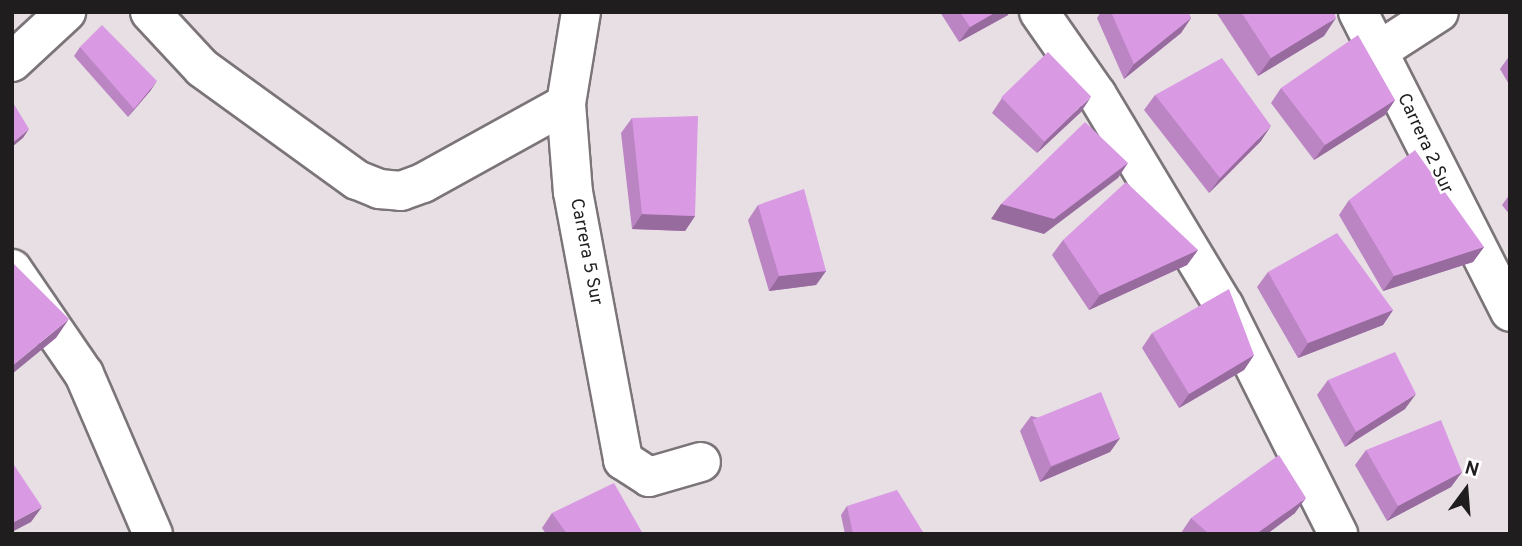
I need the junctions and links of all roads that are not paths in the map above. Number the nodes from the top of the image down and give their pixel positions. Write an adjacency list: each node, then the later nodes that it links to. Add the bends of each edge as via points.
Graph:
1 (66, 12): 8 (street)
2 (150, 12): 9 (street, via 202,68 357,180 379,189 401,191 424,183)
3 (581, 12): 9 (street, Carrera 5 Sur)
4 (1040, 12): 14 (street, via 1097,95 1224,306)
5 (1358, 12): 7 (street, Carrera 2 Sur)
6 (1438, 12): 7 (street)
7 (1380, 50): 11 (street, Carrera 2 Sur, via 1465,232)
8 (12, 62)
9 (566, 104): 12 (street, Carrera 5 Sur, via 573,192 623,460 649,477)
10 (12, 269): 13 (street, via 84,374)
11 (1510, 312)
12 (701, 462)
13 (153, 534)
14 (1338, 534)

